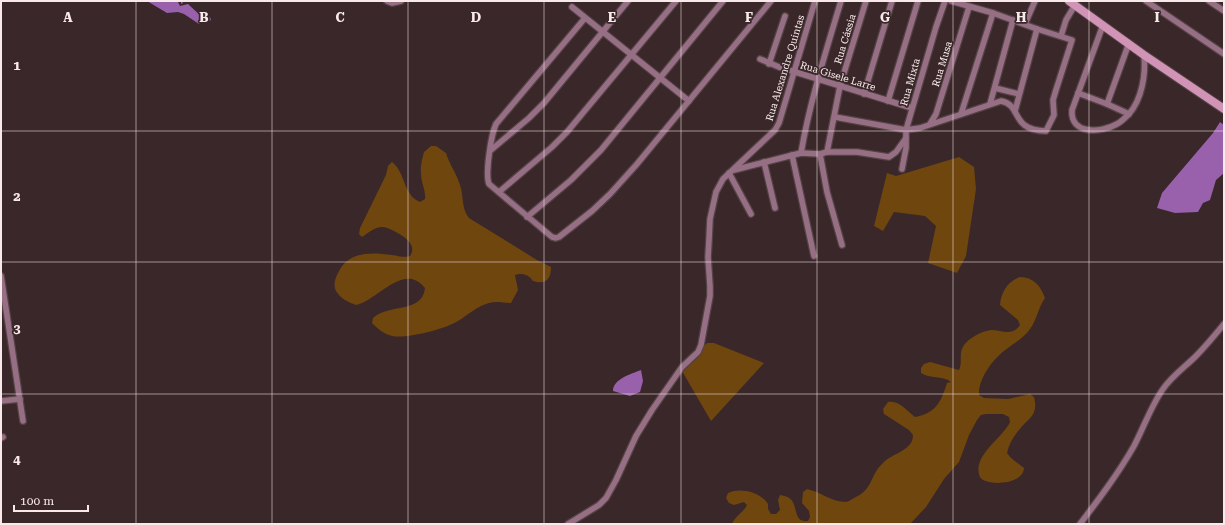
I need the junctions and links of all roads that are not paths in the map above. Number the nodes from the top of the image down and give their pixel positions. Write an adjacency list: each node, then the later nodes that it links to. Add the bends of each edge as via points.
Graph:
1 (401, 1): 16 (street)
2 (628, 1): 28 (street)
3 (676, 1): 33 (street)
4 (723, 1): 37 (street)
5 (771, 1): 45 (street)
6 (816, 1): 36 (street, Rua Alexandre Quintas)
7 (840, 1): 38 (street)
8 (866, 1): 39 (street, Rua Cássia)
9 (892, 1): 42 (street)
10 (918, 1): 44 (street)
11 (945, 1): 48 (street, Rua Mixta)
12 (951, 1): 19 (street)
13 (1035, 1): 25 (street)
14 (1146, 1): 31 (street)
15 (1209, 1): 20 (street)
16 (390, 2)
17 (1072, 3): 26 (main road); 29 (street)
18 (572, 7): 23 (street)
19 (969, 7): 21 (street); 54 (street, Rua Musa, via 936,114)
20 (1224, 11)
21 (993, 13): 24 (street); 51 (street)
22 (785, 16): 35 (street)
23 (585, 18): 28 (street); 57 (street, via 496,124)
24 (1014, 20): 25 (street); 40 (street)
25 (1025, 24): 27 (street)
26 (1103, 25): 30 (main road); 41 (street)
27 (1037, 29): 29 (street); 43 (street)
28 (603, 32): 33 (street); 57 (street, via 544,103)
29 (1061, 36): 50 (street, via 1072,40 1055,95 1054,114 1046,131 1035,131 1026,127 1018,119)
30 (1129, 43): 32 (main road); 47 (street)
31 (1224, 54)
32 (1144, 55): 49 (main road); 52 (street, via 1143,80 1137,100)
33 (632, 56): 37 (street); 65 (street, via 567,132)
34 (760, 59): 35 (street, Rua Gisele Larre)
35 (769, 64): 36 (street, Rua Gisele Larre)
36 (794, 72): 38 (street, Rua Gisele Larre); 64 (street, Rua Alexandre Quintas, via 775,130)
37 (659, 78): 45 (street); 68 (street, via 601,150 571,180)
38 (817, 80): 39 (street, Rua Gisele Larre); 59 (street)
39 (840, 86): 42 (street, Rua Gisele Larre); 53 (street, Rua Cássia)
40 (995, 88): 43 (street); 46 (street)
41 (1078, 93): 47 (street); 52 (street, via 1071,116 1080,128 1101,129 1117,124)
42 (864, 94): 44 (street, Rua Gisele Larre)
43 (1019, 94): 50 (street)
44 (888, 101): 48 (street, Rua Gisele Larre)
45 (689, 102): 68 (street, via 610,194 560,237 552,237)
46 (990, 104): 50 (street, via 1006,102); 51 (street)
47 (1107, 104): 52 (street)
48 (912, 108): 55 (street, Rua Mixta)
49 (1224, 109)
50 (1015, 111)
51 (961, 114): 54 (street)
52 (1129, 114)
53 (835, 117): 55 (street); 58 (street, Rua Cássia)
54 (930, 125): 55 (street)
55 (906, 130): 56 (street, Rua Mixta)
56 (906, 138): 58 (street, via 896,152 889,156); 63 (street, Rua Mixta)
57 (491, 150): 65 (street, via 488,180)
58 (828, 152): 60 (street)
59 (802, 153): 60 (street); 61 (street)
60 (820, 154): 69 (street, via 827,192)
61 (792, 155): 62 (street); 70 (street)
62 (764, 162): 64 (street); 66 (street)
63 (902, 169)
64 (731, 171): 67 (street); 76 (street, Rua Alexandre Quintas, via 719,186 712,205 708,257 710,296 698,352 682,367 652,410 636,436 606,498)
65 (499, 192): 68 (street)
66 (775, 208)
67 (751, 214)
68 (527, 217)
69 (842, 245)
70 (814, 256)
71 (1, 276): 73 (street)
72 (1224, 324): 77 (street, via 1163,390 1126,459)
73 (20, 399): 74 (street); 75 (street)
74 (1, 401)
75 (23, 421)
76 (568, 524)
77 (1080, 524)

